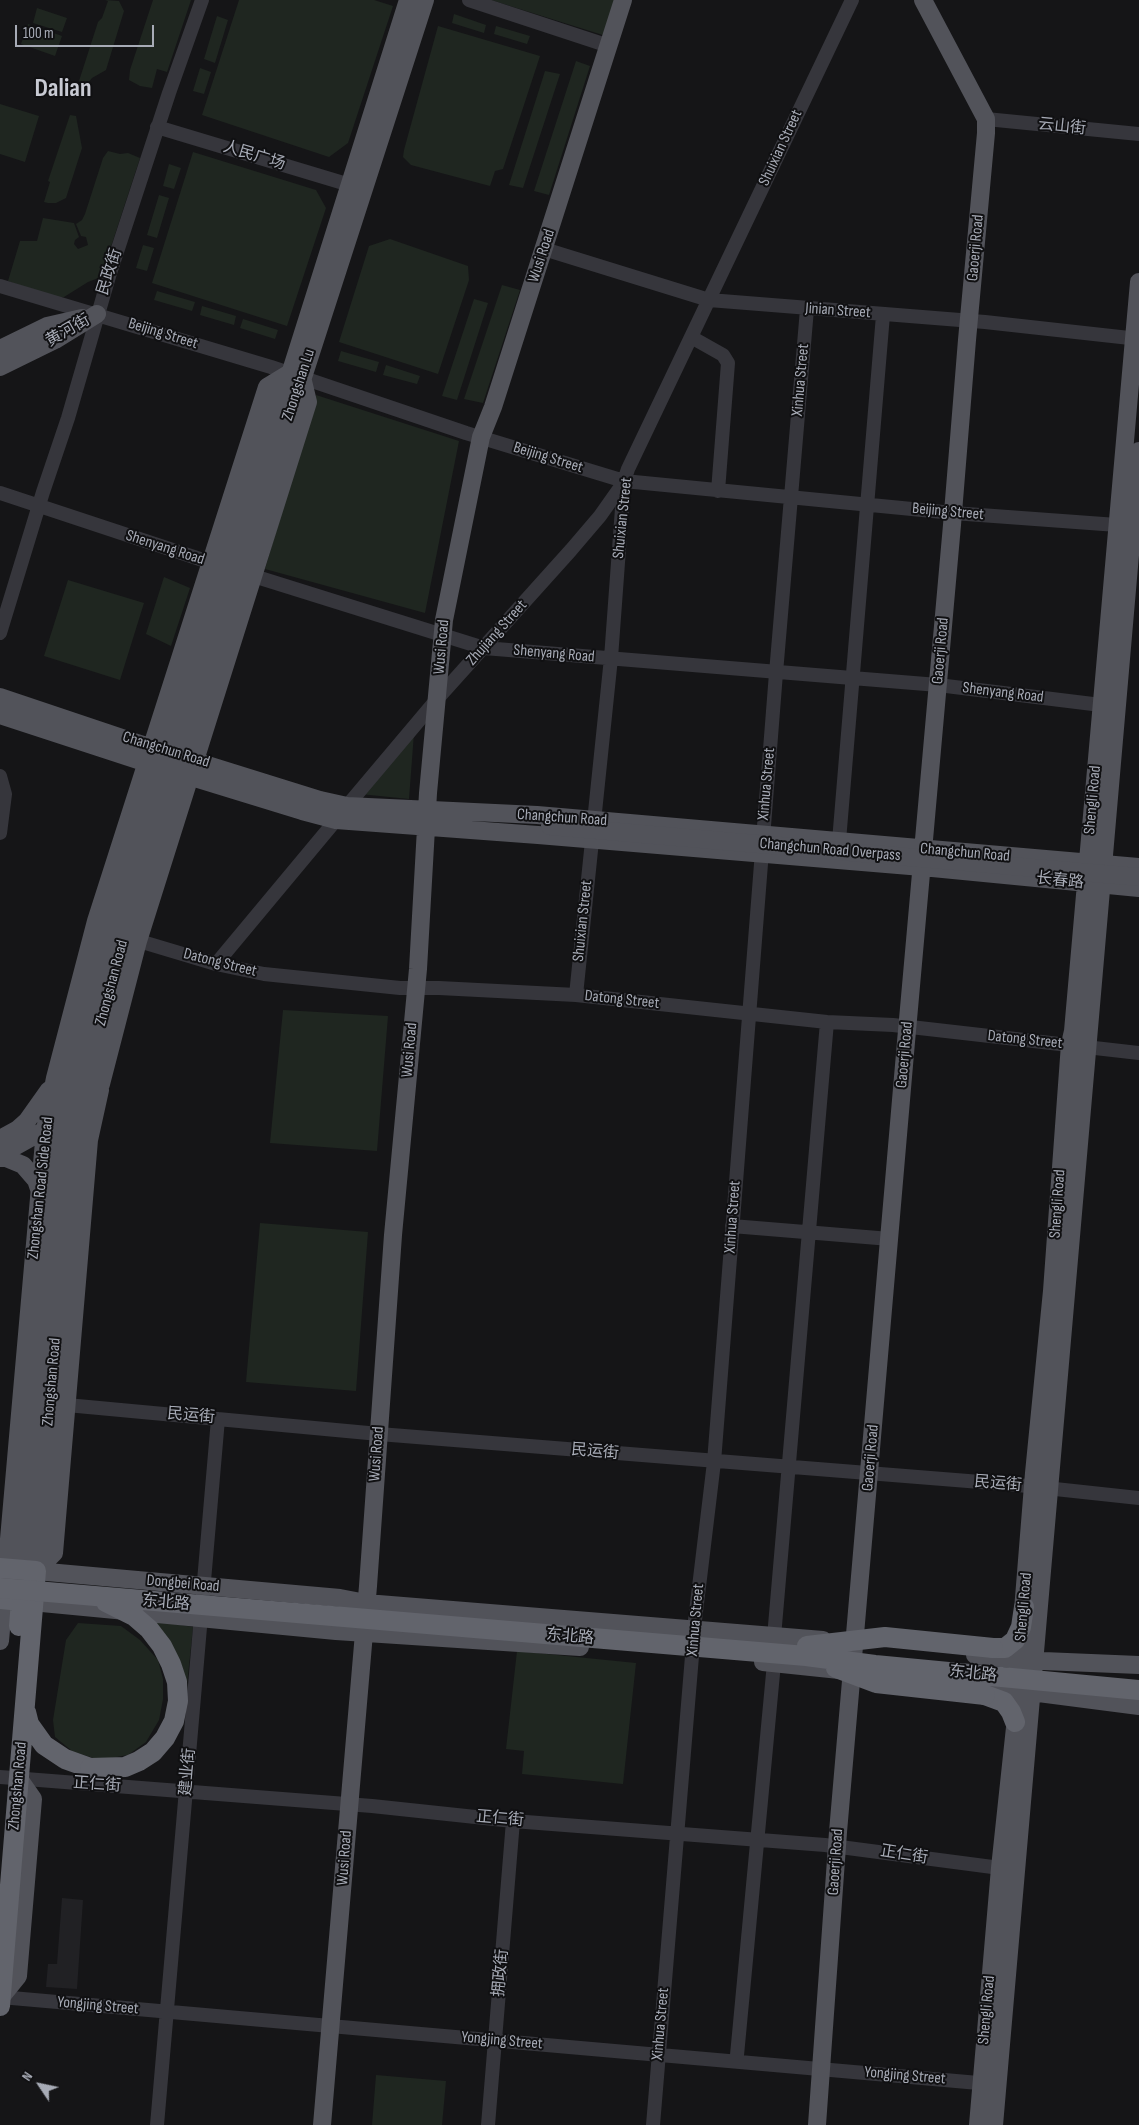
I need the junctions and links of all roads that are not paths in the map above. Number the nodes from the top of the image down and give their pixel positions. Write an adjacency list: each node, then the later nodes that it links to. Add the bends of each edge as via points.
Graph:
1 (202, 0): 10 (street, 民政街)
2 (408, 0): 12 (main road, Zhongshan Lu)
3 (425, 0): 27 (main road, Zhongshan Lu)
4 (469, 0): 8 (street)
5 (623, 0): 8 (main road, Wusi Road)
6 (852, 0): 16 (street, Shuixian Street)
7 (924, 0): 9 (main road, Gaoerji Road)
8 (609, 46): 13 (main road, Wusi Road)
9 (986, 119): 11 (street, 云山街); 20 (main road, Gaoerji Road)
10 (157, 127): 12 (street, 人民广场); 18 (street, 民政街)
11 (1139, 134)
12 (350, 185): 24 (main road, Zhongshan Lu)
13 (544, 249): 16 (street, Jinian Street); 30 (main road, Wusi Road)
14 (1139, 282): 22 (main road, Shengli Road)
15 (0, 286): 18 (street, Beijing Street)
16 (708, 300): 17 (street, Jinian Street); 21 (street, Shuixian Street)
17 (807, 309): 19 (street, Jinian Street); 35 (street, Xinhua Street)
18 (97, 314): 23 (main road, 黄河街, via 47,326); 25 (main road, 黄河街, via 55,340); 26 (street, Beijing Street); 37 (street, 民政街, via 68,418)
19 (883, 314): 20 (street, Jinian Street); 36 (street)
20 (968, 321): 22 (street, Jinian Street); 38 (main road, Gaoerji Road)
21 (691, 337): 32 (street, Shuixian Street); 33 (street, via 723,355 728,363)
22 (1137, 339): 39 (main road, Shengli Road)
23 (0, 349)
24 (296, 354): 26 (street); 27 (main road, Zhongshan Lu)
25 (0, 366)
26 (271, 367): 27 (street, Beijing Street)
27 (296, 375): 28 (street, Beijing Street); 29 (main road); 40 (main road, via 267,387); 41 (main road, Zhongshan Lu)
28 (323, 384): 29 (street); 30 (street, Beijing Street)
29 (308, 402): 41 (main road)
30 (481, 437): 32 (street, Beijing Street); 43 (main road, Wusi Road)
31 (1139, 451): 68 (main road, Shengli Road)
32 (624, 481): 33 (street, Beijing Street); 44 (street, Zhujiang Street, via 588,530); 45 (street, Shuixian Street)
33 (718, 491): 35 (street, Beijing Street)
34 (0, 493): 37 (street, Shenyang Road)
35 (790, 498): 36 (street, Beijing Street); 46 (street, Xinhua Street)
36 (866, 505): 38 (street, Beijing Street); 47 (street)
37 (38, 506): 40 (street, Shenyang Road); 42 (street, 民政街)
38 (953, 513): 39 (street, Beijing Street); 48 (main road, Gaoerji Road)
39 (1117, 525): 51 (main road, Shengli Road)
40 (210, 562): 41 (street, Shenyang Road); 53 (main road)
41 (240, 572): 43 (street, Shenyang Road); 53 (main road); 53 (main road, Zhongshan Lu)
42 (0, 633)
43 (442, 636): 44 (street, Shenyang Road); 50 (main road, Wusi Road)
44 (484, 648): 45 (street, Shenyang Road); 50 (street, Zhujiang Street)
45 (611, 658): 46 (street, Shenyang Road); 59 (street, Shuixian Street)
46 (776, 673): 47 (street, Shenyang Road); 63 (street, Xinhua Street)
47 (852, 679): 48 (street, Shenyang Road); 65 (street)
48 (938, 685): 51 (street, Shenyang Road); 66 (main road, Gaoerji Road)
49 (0, 696): 53 (main road, Changchun Road)
50 (438, 698): 55 (street, Zhujiang Street); 57 (main road, Wusi Road)
51 (1101, 705): 68 (main road, Shengli Road)
52 (0, 715): 53 (main road, Changchun Road)
53 (171, 761): 55 (main road, Changchun Road); 58 (main road, Changchun Road, via 302,811); 74 (main road, Zhongshan Road); 74 (main road, via 184,795); 83 (main road, Zhongshan Road Side Road, via 140,783 94,927)
54 (0, 776): 62 (street, via 5,794)
55 (347, 806): 57 (main road, Changchun Road)
56 (502, 814): 57 (main road, Changchun Road); 59 (main road, Changchun Road); 60 (main road)
57 (428, 818): 58 (main road, Changchun Road); 61 (main road, Changchun Road); 76 (main road, Wusi Road)
58 (336, 820): 75 (street)
59 (593, 820): 63 (main road, Changchun Road); 64 (street, Shuixian Street)
60 (550, 826): 61 (main road); 71 (main road, Changchun Road Overpass, bridge)
61 (500, 832): 64 (main road, Changchun Road)
62 (0, 834)
63 (763, 834): 65 (main road, Changchun Road); 67 (street, Xinhua Street)
64 (591, 840): 67 (main road, Changchun Road); 77 (street, Shuixian Street)
65 (839, 841): 66 (main road, Changchun Road)
66 (923, 849): 68 (main road, Changchun Road); 70 (main road, Gaoerji Road)
67 (761, 854): 70 (main road, Changchun Road); 78 (street, Xinhua Street)
68 (1095, 864): 69 (main road, Changchun Road); 72 (main road, Shengli Road)
69 (1139, 867)
70 (922, 868): 72 (main road, 长春路); 80 (main road, Gaoerji Road)
71 (1139, 877)
72 (1093, 884): 73 (main road, 长春路); 81 (main road, Shengli Road)
73 (1139, 888)
74 (124, 937): 75 (street, Datong Street); 84 (main road); 85 (main road, Zhongshan Road, via 68,1088)
75 (216, 964): 76 (street, Datong Street, via 264,974)
76 (416, 988): 77 (street, Datong Street); 95 (main road, Wusi Road, via 392,1236)
77 (576, 995): 78 (street, Datong Street)
78 (748, 1014): 79 (street, Datong Street); 90 (street, Xinhua Street)
79 (827, 1022): 80 (street, Datong Street); 91 (street)
80 (908, 1027): 81 (street, Datong Street); 92 (main road, Gaoerji Road)
81 (1078, 1045): 82 (street, Datong Street); 99 (main road, Shengli Road)
82 (1139, 1053)
83 (55, 1078): 86 (main road, Zhongshan Road Side Road); 87 (main road, via 33,1114 18,1129)
84 (101, 1084): 85 (main road, via 91,1099); 93 (main road, via 89,1140)
85 (70, 1116): 86 (main road); 89 (main road, Zhongshan Road); 93 (main road, Zhongshan Road, via 73,1139)
86 (44, 1130): 88 (main road); 89 (main road)
87 (0, 1139)
88 (0, 1157): 89 (main road, via 23,1165)
89 (48, 1188): 101 (main road, Zhongshan Road)
90 (732, 1226): 91 (street); 96 (street, Xinhua Street)
91 (808, 1232): 92 (street); 97 (street)
92 (890, 1239): 98 (main road, Gaoerji Road)
93 (58, 1404): 94 (street, 民运街); 101 (main road, Zhongshan Road)
94 (218, 1418): 95 (street, 民运街); 102 (street, 建业街)
95 (378, 1434): 96 (street, 民运街); 105 (main road, Wusi Road)
96 (714, 1462): 97 (street, 民运街); 108 (street, Xinhua Street)
97 (789, 1468): 98 (street, 民运街); 110 (street)
98 (869, 1474): 99 (street, 民运街); 112 (main road, Gaoerji Road)
99 (1041, 1488): 100 (street, 民运街); 106 (main road, Shengli Road); 115 (main road, Shengli Road)
100 (1139, 1498)
101 (13, 1571): 102 (main road, Dongbei Road); 104 (highway, Zhongshan Road); 104 (main road); 113 (highway, 东北路)
102 (203, 1586): 105 (main road, Dongbei Road); 107 (street, 建业街)
103 (93, 1597): 104 (highway, 东北路, bridge); 113 (highway, 东北路, bridge); 123 (highway, bridge, via 134,1616 162,1646 171,1664 178,1701 174,1720 165,1738 139,1762 125,1767 90,1768 66,1759 44,1745 29,1724)
104 (12, 1598): 107 (main road, Dongbei Road); 111 (main road); 123 (highway, Zhongshan Road); 125 (highway, Zhongshan Road)
105 (366, 1603): 108 (main road, 东北路); 109 (main road, Wusi Road)
106 (1024, 1607): 113 (highway, bridge, via 1015,1640 1005,1648 885,1638); 115 (main road, Shengli Road)
107 (200, 1618): 109 (main road, Dongbei Road); 126 (street, 建业街)
108 (694, 1631): 110 (main road, 东北路); 114 (street, Xinhua Street)
109 (363, 1632): 114 (main road, 东北路); 127 (main road, Wusi Road)
110 (774, 1637): 112 (main road, 东北路)
111 (0, 1642)
112 (855, 1642): 115 (main road, 东北路); 118 (main road, Gaoerji Road)
113 (806, 1651): 119 (highway, 东北路, bridge); 121 (highway, 东北路, bridge, via 876,1665); 124 (highway, bridge, via 876,1683 985,1695 1004,1702)
114 (693, 1654): 116 (main road, 东北路); 129 (street, Xinhua Street)
115 (1026, 1661): 117 (main road, 东北路); 120 (main road, Shengli Road)
116 (774, 1663): 118 (main road, 东北路); 130 (street)
117 (1139, 1665)
118 (852, 1672): 120 (main road, 东北路); 131 (main road, Gaoerji Road)
119 (1139, 1680)
120 (1025, 1690): 122 (main road, 东北路); 124 (main road, Shengli Road); 142 (main road, Shengli Road)
121 (1139, 1690)
122 (1139, 1706)
123 (25, 1709): 125 (highway, Zhongshan Road)
124 (1015, 1722): 133 (main road, Shengli Road)
125 (8, 1778): 126 (street, 正仁街); 132 (highway, Zhongshan Road); 134 (highway, Zhongshan Road); 135 (main road, via 33,1799 18,1976)
126 (186, 1791): 127 (street, 正仁街); 136 (street, 建业街)
127 (350, 1805): 128 (street, 正仁街); 137 (main road, Wusi Road)
128 (513, 1820): 129 (street, 正仁街); 138 (street, 拥政街)
129 (677, 1834): 130 (street, 正仁街); 139 (street, Xinhua Street)
130 (758, 1840): 131 (street, 正仁街); 140 (street)
131 (837, 1846): 133 (street, 正仁街); 141 (main road, Gaoerji Road)
132 (0, 1848)
133 (1000, 1868): 142 (main road, Shengli Road)
134 (2, 1972): 135 (highway, Zhongshan Road)
135 (0, 2000): 136 (street, Yongjing Street)
136 (167, 2012): 137 (street, Yongjing Street); 143 (street, 建业街)
137 (331, 2026): 138 (street, Yongjing Street); 144 (main road, Wusi Road)
138 (495, 2041): 139 (street, Yongjing Street); 145 (street, 拥政街)
139 (659, 2055): 141 (street, Yongjing Street); 146 (street, Xinhua Street)
140 (737, 2055)
141 (821, 2069): 142 (street, Yongjing Street); 147 (main road, Gaoerji Road)
142 (994, 2084): 148 (main road, Shengli Road); 149 (main road, Shengli Road)
143 (156, 2125)
144 (322, 2125)
145 (488, 2125)
146 (653, 2125)
147 (817, 2125)
148 (978, 2125)
149 (994, 2125)

